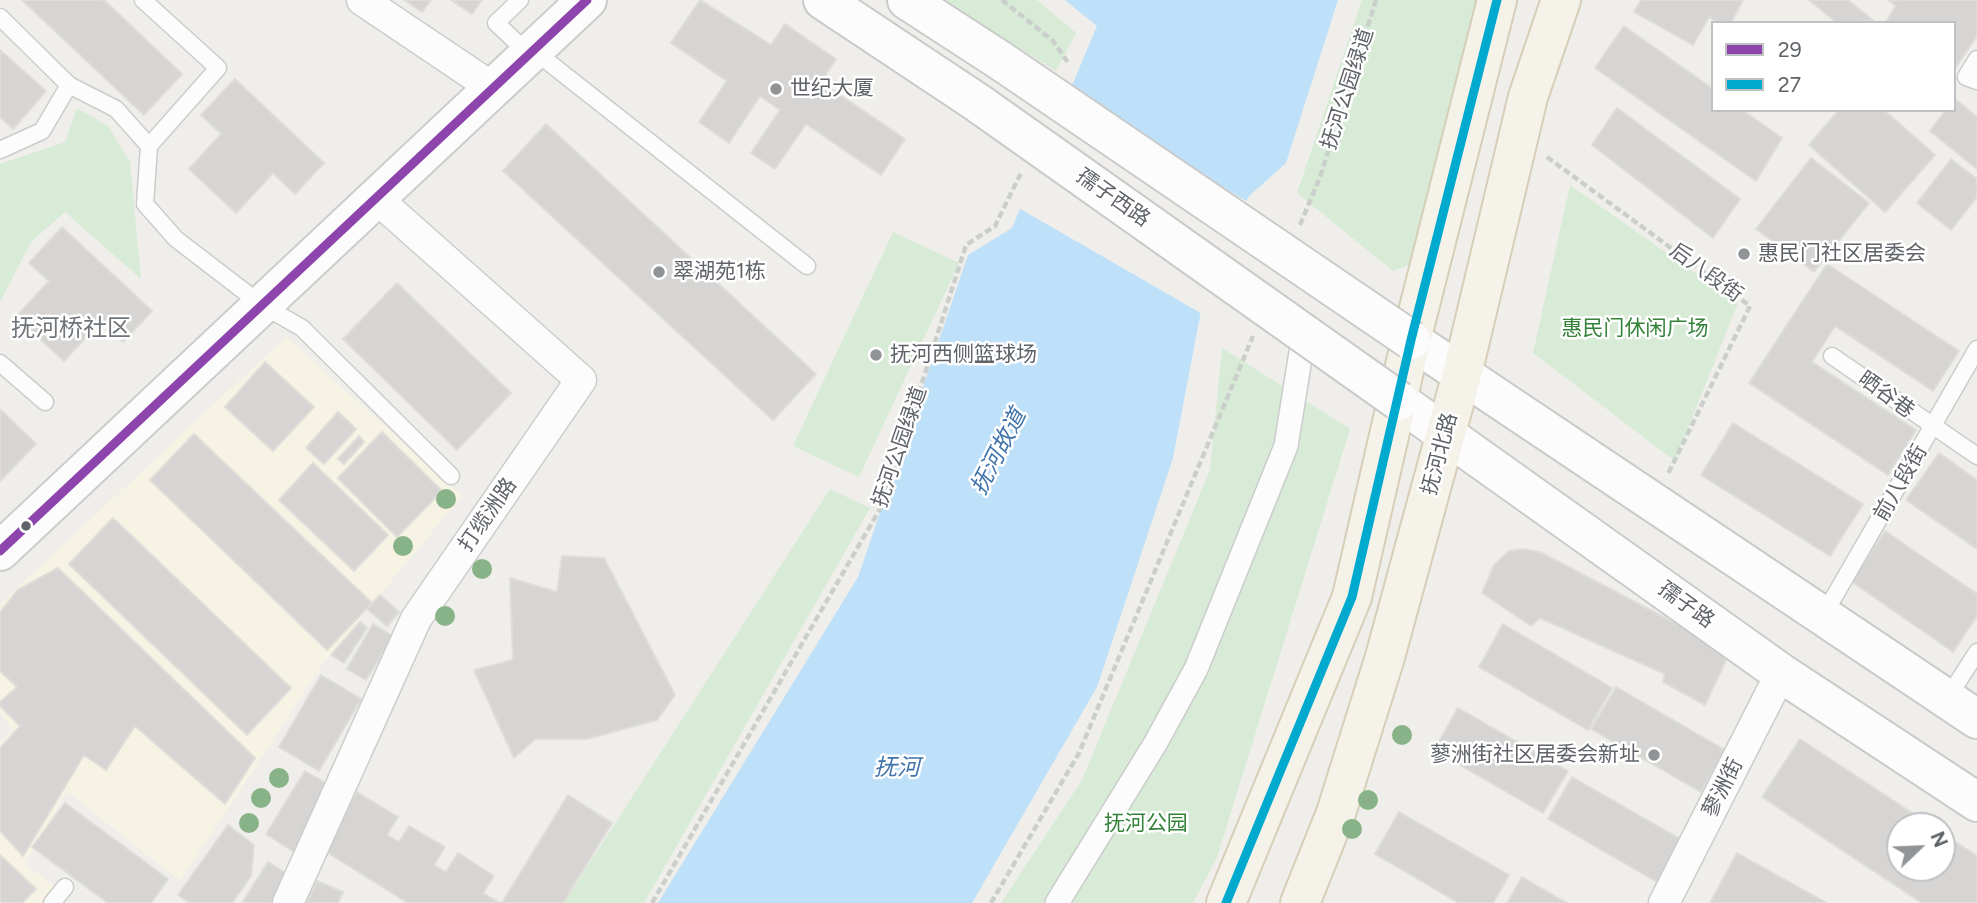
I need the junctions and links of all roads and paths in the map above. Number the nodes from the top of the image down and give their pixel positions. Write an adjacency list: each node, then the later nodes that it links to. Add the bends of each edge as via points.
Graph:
1 (143, 0): 19 (lane, via 218,68)
2 (362, 0): 17 (street)
3 (520, 0): 12 (lane, via 496,23)
4 (587, 0): 12 (main road)
5 (823, 0): 33 (main road, 孺子西路, bridge, via 978,103)
6 (906, 0): 27 (main road, bridge)
7 (1002, 0): 14 (path, via 1053,41)
8 (1377, 0): 23 (path, 抚河公园绿道, via 1320,177)
9 (1497, 0): 27 (main road)
10 (1561, 0): 18 (main road, 抚河北路)
11 (0, 17): 16 (lane)
12 (531, 52): 17 (main road); 24 (lane)
13 (1977, 59): 15 (lane, via 1966,77)
14 (1071, 68)
15 (1977, 81)
16 (69, 85): 19 (lane, via 116,109); 20 (lane, via 42,131)
17 (493, 88): 22 (main road)
18 (1518, 136): 32 (main road, 抚河北路); 39 (path, 后八段街, via 1751,306)
19 (149, 146): 25 (lane, via 145,204 176,239)
20 (0, 150)
21 (1024, 165): 49 (path, 抚河公园绿道, via 995,226 966,245 884,502)
22 (376, 198): 25 (main road); 48 (street, 打缆洲路, via 581,380 416,618)
23 (1299, 226)
24 (807, 266)
25 (262, 305): 38 (lane, via 302,328); 40 (main road)
26 (1258, 325): 50 (path, via 1079,753)
27 (1411, 340): 32 (main road); 33 (main road)
28 (1302, 346): 51 (street, via 1286,446 1196,669)
29 (1977, 349): 35 (lane, 前八段街)
30 (1832, 356): 35 (lane, 晒谷巷)
31 (0, 363): 34 (lane)
32 (1462, 374): 36 (main road, 抚河北路); 39 (main road)
33 (1399, 401): 36 (main road, 孺子路); 52 (main road, via 1352,597)
34 (45, 402)
35 (1933, 429): 37 (lane, 晒谷巷); 41 (lane, 前八段街)
36 (1446, 432): 43 (main road, 孺子路); 53 (main road, 抚河北路, via 1385,657 1336,813)
37 (1977, 456)
38 (451, 476)
39 (1654, 503): 41 (main road)
40 (0, 551)
41 (1823, 616): 44 (main road)
42 (1977, 652): 44 (lane)
43 (1781, 673): 45 (main road, 孺子路); 54 (street, 蓼洲街)
44 (1962, 709)
45 (1977, 802)
46 (65, 887): 47 (lane)
47 (52, 903)
48 (288, 903)
49 (652, 903)
50 (991, 903)
51 (1057, 903)
52 (1226, 903)
53 (1300, 903)
54 (1664, 903)

